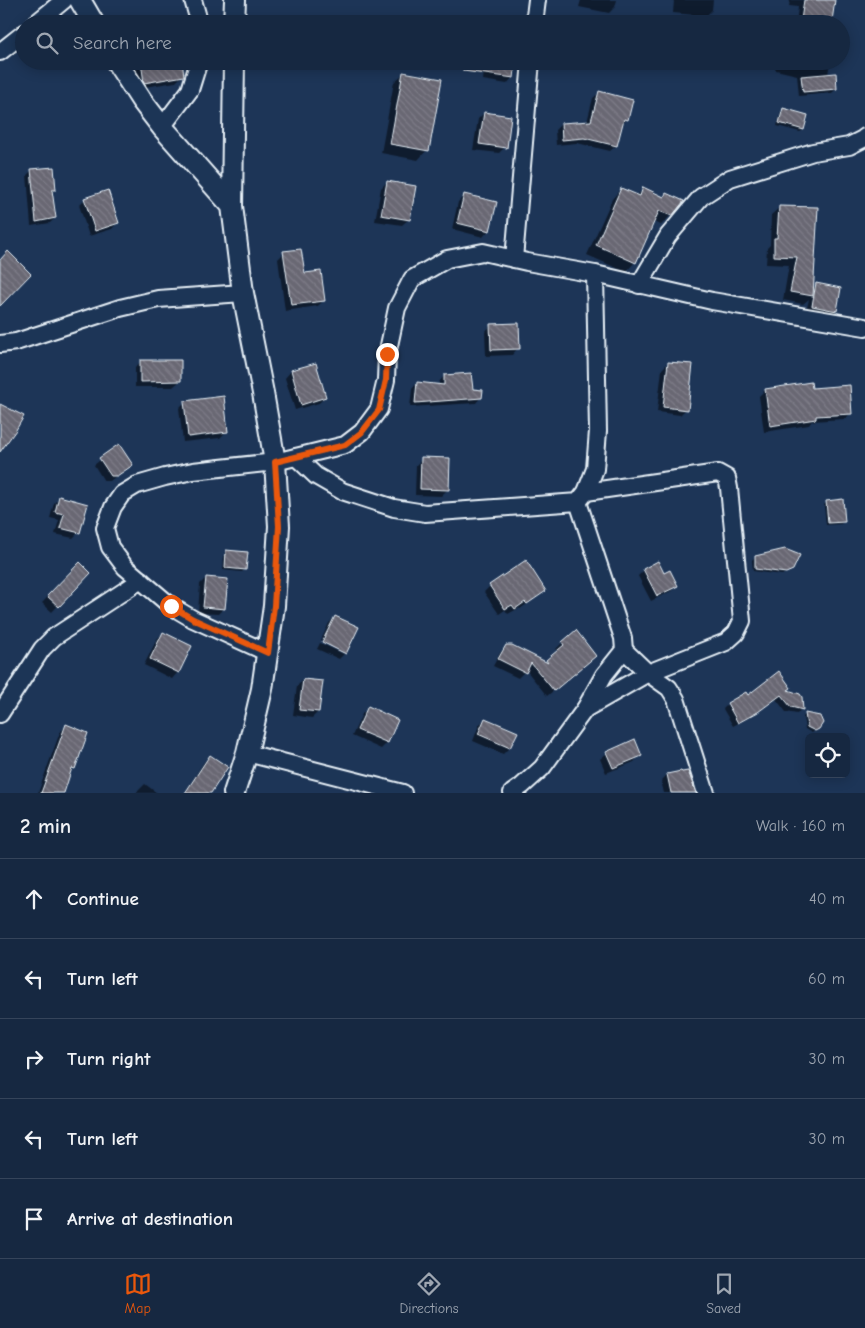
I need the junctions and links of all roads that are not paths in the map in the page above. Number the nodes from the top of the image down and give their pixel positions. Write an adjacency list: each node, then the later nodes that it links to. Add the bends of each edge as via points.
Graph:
1 (64, 0): 6 (street)
2 (80, 0): 7 (street)
3 (193, 0): 8 (street)
4 (235, 0): 9 (street)
5 (537, 0): 10 (street)
6 (46, 15)
7 (89, 15)
8 (197, 15)
9 (234, 15)
10 (535, 15)
11 (15, 40): 12 (street)
12 (0, 52)
13 (122, 70): 17 (street)
14 (196, 70): 17 (street, via 190,90)
15 (234, 70): 19 (street)
16 (530, 70): 20 (street)
17 (162, 127): 19 (street)
18 (865, 137): 22 (street, via 849,146 813,152 730,178 701,197 668,236)
19 (232, 206): 23 (street)
20 (514, 259): 21 (street); 26 (street, via 483,252 447,259 412,279 397,308 379,410 362,432 345,445)
21 (595, 274): 22 (street); 28 (street, via 598,430 595,469)
22 (639, 285): 24 (street)
23 (243, 294): 25 (street, via 158,299); 27 (street)
24 (865, 327)
25 (0, 344)
26 (296, 456): 27 (street); 28 (street, via 316,476 342,491 425,514)
27 (275, 462): 29 (street, via 193,471 136,485 122,494 113,507 106,528 110,547); 31 (street, via 279,526)
28 (582, 497): 30 (street); 32 (street, via 718,473 727,478 742,621 726,642)
29 (141, 580): 31 (street, via 171,606 193,619); 34 (street, via 54,637 42,649)
30 (624, 650): 32 (street); 33 (street, via 604,675)
31 (268, 653): 35 (street)
32 (648, 673): 33 (street); 39 (street, via 669,688 676,699)
33 (585, 709): 38 (street, via 542,768)
34 (0, 714)
35 (247, 753): 36 (street); 37 (street)
36 (234, 793)
37 (403, 793)
38 (512, 793)
39 (706, 793)

